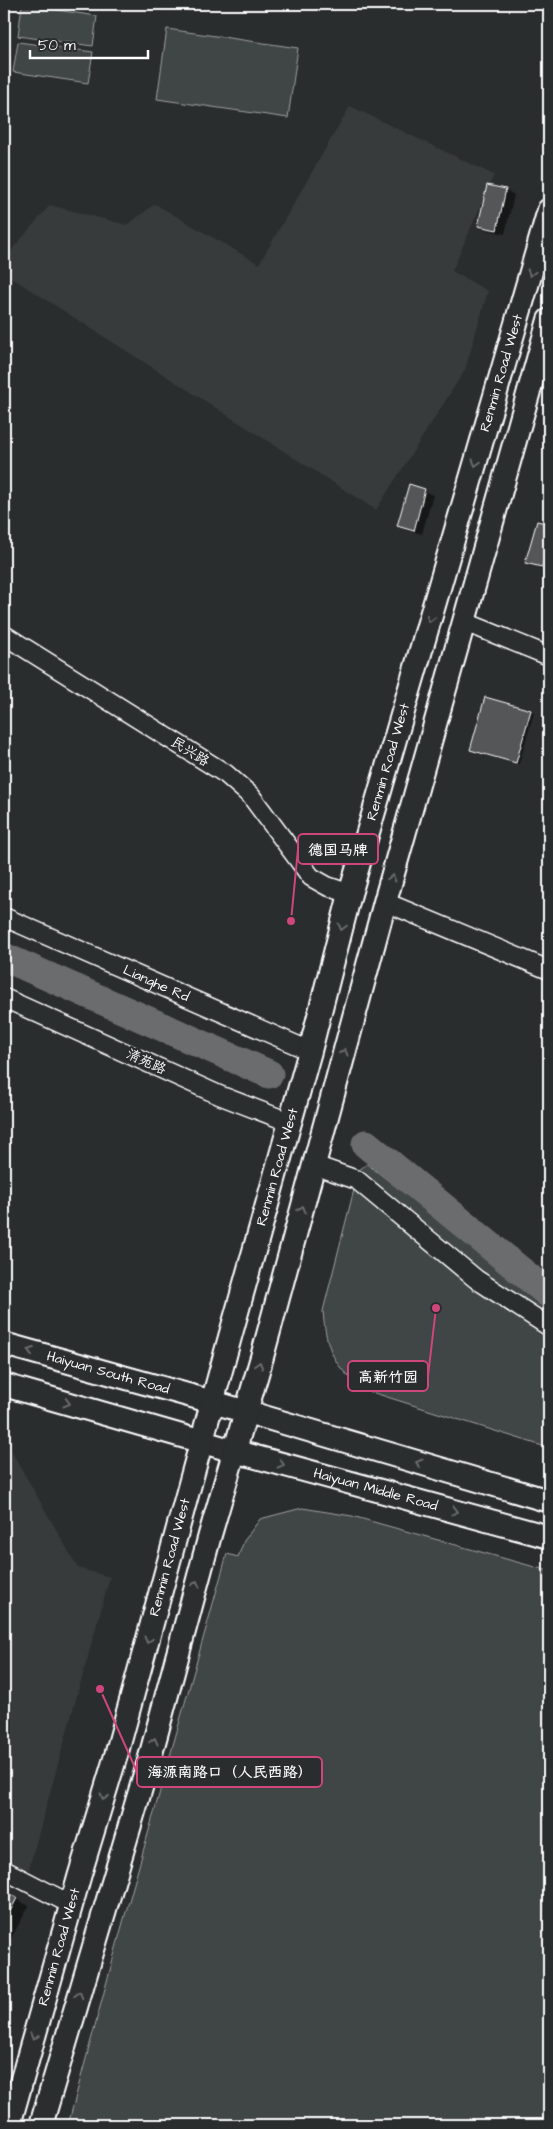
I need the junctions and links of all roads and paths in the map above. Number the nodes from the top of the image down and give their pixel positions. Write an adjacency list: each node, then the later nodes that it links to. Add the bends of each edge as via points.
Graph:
1 (549, 210): 6 (main road, Renmin Road West, one-way to 6)
2 (549, 320): 3 (main road)
3 (465, 622): 5 (street); 7 (main road, one-way to 3)
4 (4, 635): 6 (street, 民兴路, via 226,774 251,796 311,877)
5 (549, 656)
6 (350, 894): 11 (main road, Renmin Road West, one-way to 11)
7 (385, 902): 9 (street); 13 (main road, one-way to 7)
8 (4, 917): 11 (street, Lianghe Rd)
9 (549, 970)
10 (4, 998): 12 (street, 清苑路, via 219,1095)
11 (310, 1050): 12 (main road, Renmin Road West)
12 (289, 1122): 17 (main road, Renmin Road West)
13 (314, 1165): 14 (street, via 357,1180 476,1280); 18 (main road, one-way to 13)
14 (548, 1326)
15 (4, 1344): 17 (main road, Haiyuan South Road, one-way to 15)
16 (4, 1385): 19 (main road, one-way to 19)
17 (212, 1402): 18 (main road); 19 (main road, Renmin Road West)
18 (246, 1412): 20 (main road); 21 (main road, one-way to 18)
19 (202, 1441): 20 (main road, Haiyuan Middle Road); 24 (main road, Renmin Road West, one-way to 24, via 118,1752)
20 (234, 1451): 22 (main road, Haiyuan Middle Road, one-way to 22); 26 (main road, one-way to 20, via 148,1761)
21 (549, 1501)
22 (549, 1537)
23 (4, 1870): 24 (street)
24 (72, 1905): 25 (main road, Renmin Road West, one-way to 25)
25 (9, 2125)
26 (40, 2125)

